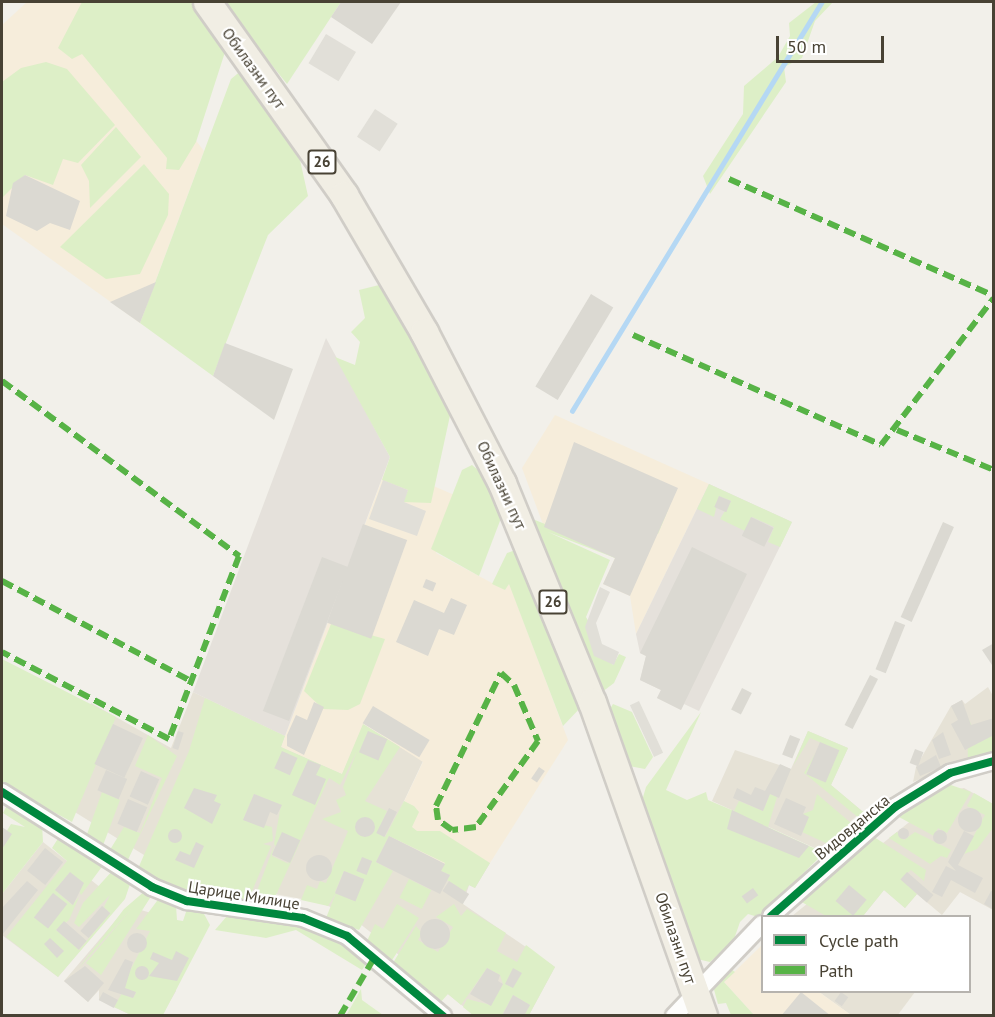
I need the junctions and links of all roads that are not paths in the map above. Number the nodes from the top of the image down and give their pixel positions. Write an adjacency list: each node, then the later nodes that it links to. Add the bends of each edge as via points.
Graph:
1 (207, 2): 6 (main road, Обилазни пут / 26, via 344,195 424,332 502,483 595,710)
2 (993, 761): 4 (street, Видовданска, via 950,773 895,807)
3 (2, 792): 7 (street, Царице Милице, via 152,887 187,901 303,918 346,936)
4 (772, 915)
5 (761, 925): 6 (street)
6 (699, 1004): 8 (street)
7 (443, 1016)
8 (674, 1016)

